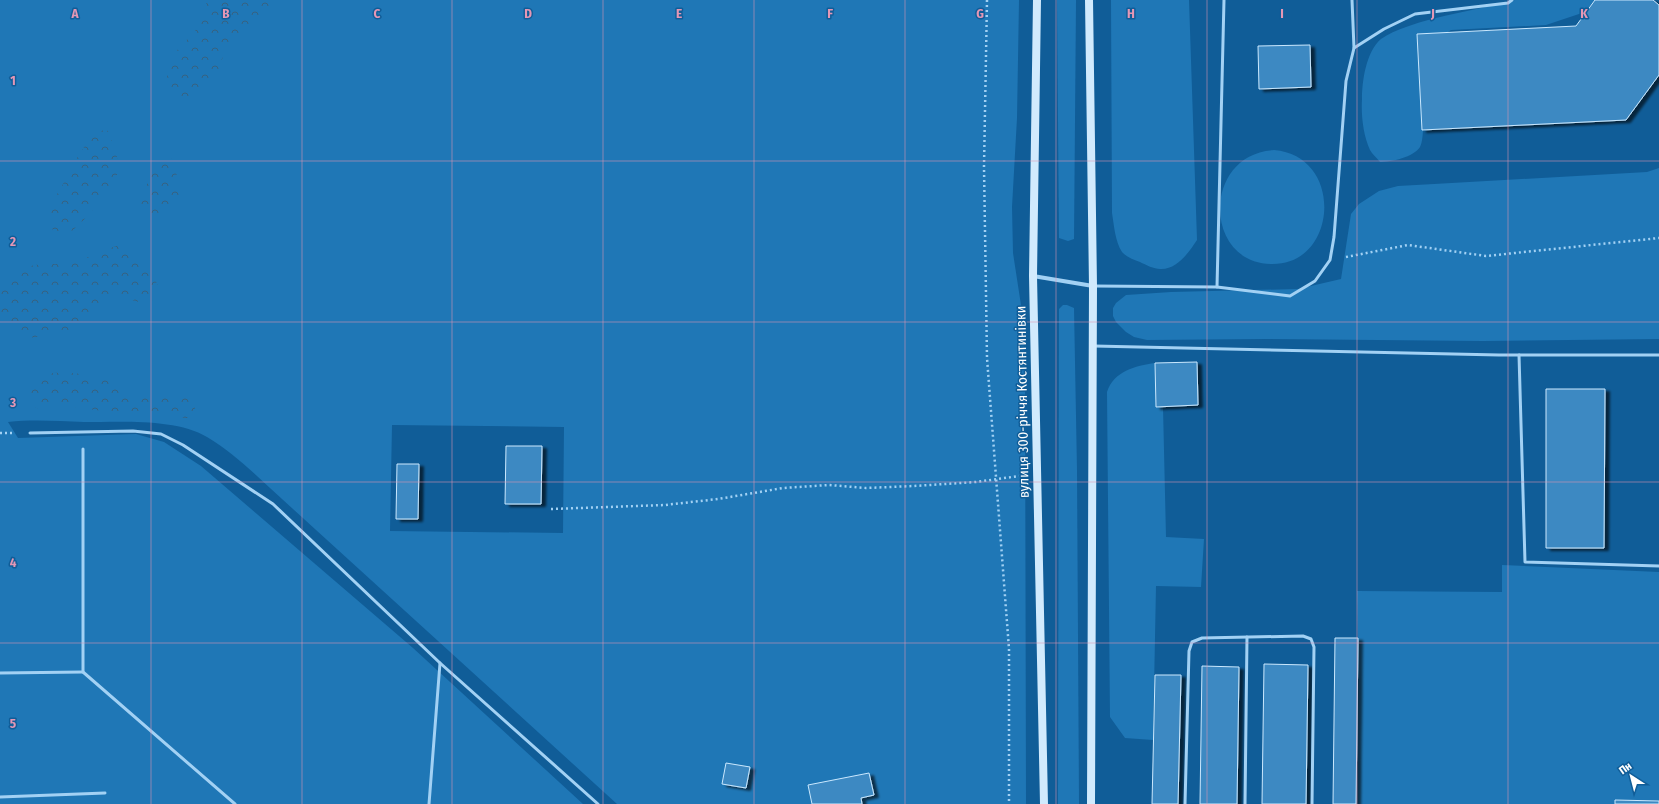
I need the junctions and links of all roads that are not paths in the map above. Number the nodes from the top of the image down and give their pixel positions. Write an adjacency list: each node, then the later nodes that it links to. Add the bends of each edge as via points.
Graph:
1 (1037, 0): 7 (street, вулиця 300-річчя Костянтинівки)
2 (1089, 0): 8 (street)
3 (1224, 0): 9 (lane)
4 (1352, 0): 6 (lane)
5 (1512, 0): 6 (lane, via 1508,3 1415,14)
6 (1354, 48): 9 (lane, via 1346,81 1330,260 1315,281 1290,296)
7 (1033, 276): 8 (street); 25 (street, вулиця 300-річчя Костянтинівки)
8 (1093, 286): 9 (lane); 10 (street)
9 (1217, 287)
10 (1092, 346): 11 (lane); 26 (street)
11 (1519, 355): 12 (lane); 15 (lane, via 1526,562)
12 (1659, 355)
13 (30, 433): 17 (lane, via 133,431 161,434 183,444 273,504)
14 (83, 448): 18 (lane)
15 (1659, 566)
16 (1247, 637): 27 (lane, via 1202,638 1192,642 1189,651); 28 (lane); 29 (lane, via 1302,636 1311,639 1314,647)
17 (440, 664): 23 (lane); 24 (lane)
18 (83, 672): 19 (lane); 22 (lane)
19 (0, 673)
20 (105, 792): 21 (lane)
21 (0, 797)
22 (235, 804)
23 (429, 804)
24 (598, 804)
25 (1044, 804)
26 (1091, 804)
27 (1185, 804)
28 (1245, 804)
29 (1312, 804)

